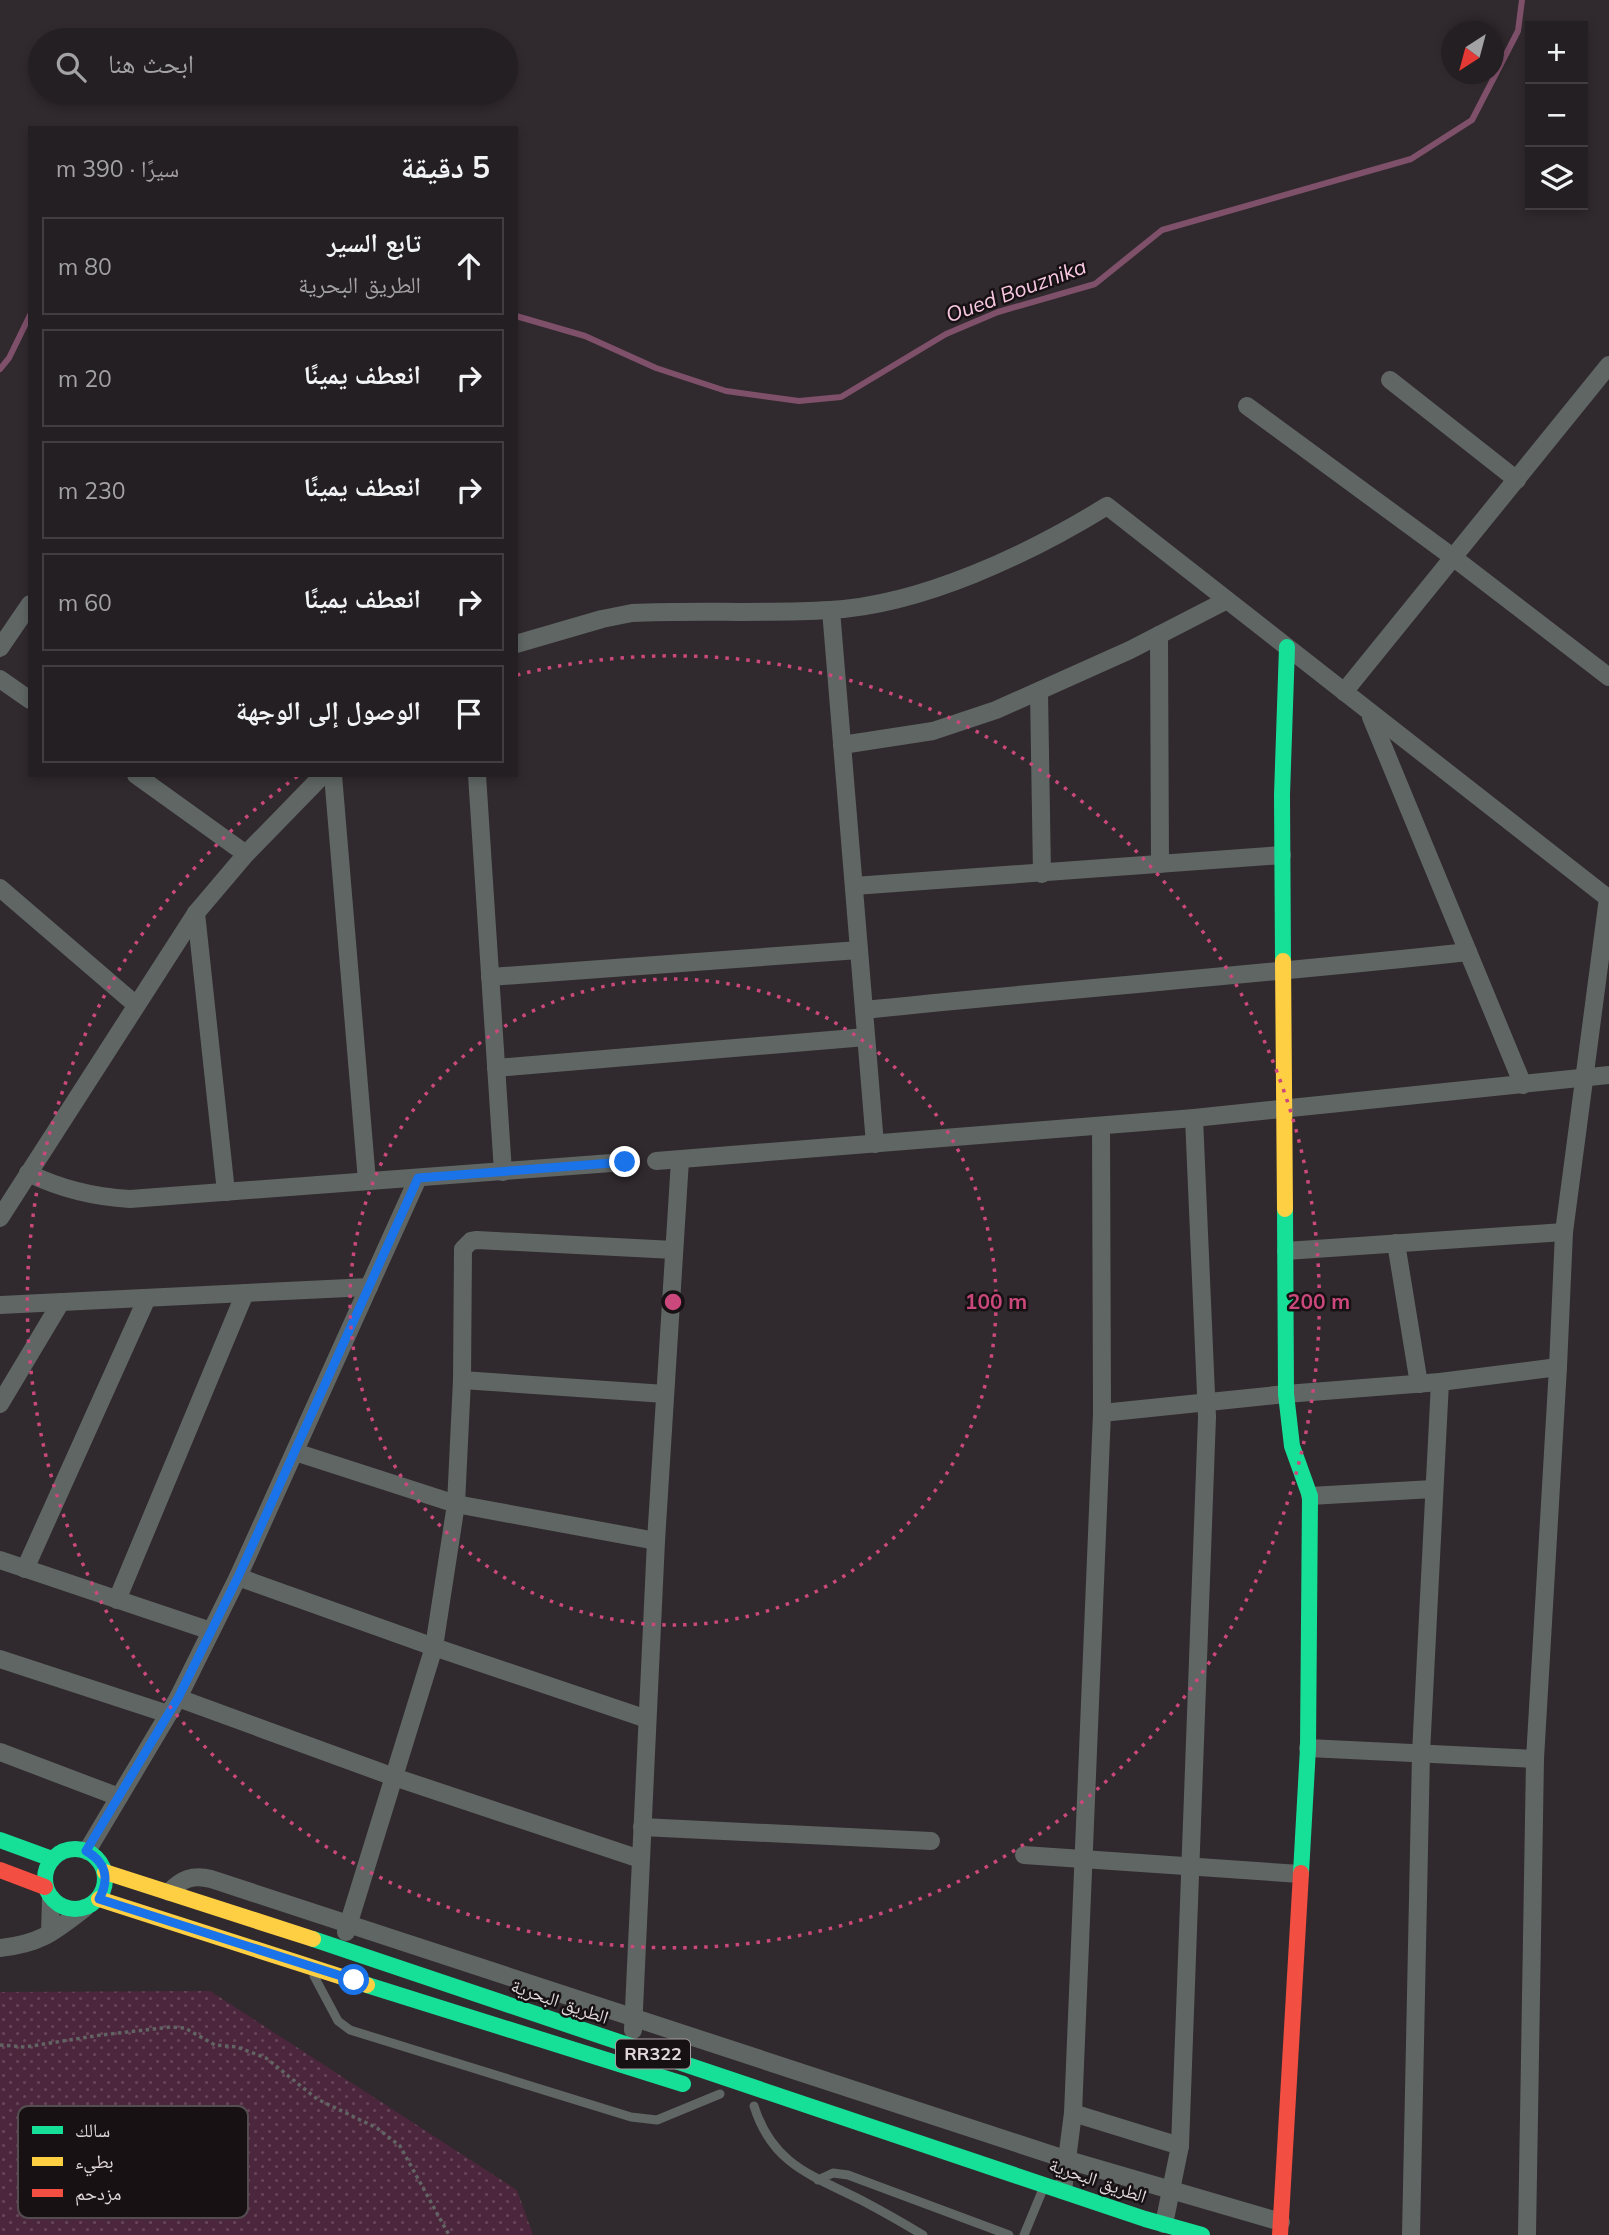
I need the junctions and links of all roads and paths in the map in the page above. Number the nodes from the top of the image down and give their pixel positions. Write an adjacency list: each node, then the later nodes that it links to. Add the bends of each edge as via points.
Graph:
1 (1609, 365): 4 (street)
2 (1390, 380): 4 (street)
3 (1247, 406): 5 (street)
4 (1517, 480): 5 (street)
5 (1454, 558): 13 (street); 16 (street)
6 (1227, 600): 8 (street, via 1107,506 1070,529 941,586 887,602); 9 (street); 11 (street)
7 (28, 607): 12 (street)
8 (831, 610): 10 (street, via 632,614); 19 (street)
9 (1159, 635): 15 (street); 26 (street)
10 (518, 643)
11 (1287, 647): 16 (street); 25 (main road)
12 (0, 648)
13 (1609, 677)
14 (0, 679): 17 (street)
15 (1039, 692): 19 (street, via 933,731); 27 (street)
16 (1344, 692): 18 (street)
17 (28, 699)
18 (1370, 713): 30 (street); 33 (street)
19 (842, 745): 28 (street)
20 (139, 777): 24 (street)
21 (321, 777): 24 (street)
22 (333, 777): 53 (street)
23 (477, 777): 35 (street)
24 (246, 854): 31 (street)
25 (1282, 855): 26 (street); 34 (main road)
26 (1160, 864): 27 (street)
27 (1042, 874): 28 (street)
28 (854, 886): 32 (street)
29 (0, 888): 36 (street)
30 (1608, 898): 41 (street)
31 (196, 913): 36 (street); 54 (street)
32 (859, 950): 35 (street); 37 (street)
33 (1468, 952): 34 (street); 42 (street)
34 (1283, 972): 37 (street); 43 (main road)
35 (490, 977): 39 (street)
36 (135, 1004): 51 (street)
37 (864, 1010): 38 (street)
38 (866, 1037): 39 (street); 46 (street)
39 (496, 1068): 50 (street)
40 (1609, 1075): 41 (street)
41 (1583, 1078): 42 (street); 56 (street)
42 (1523, 1085): 43 (street)
43 (1283, 1110): 44 (street); 59 (main road)
44 (1194, 1118): 45 (street); 71 (street)
45 (1101, 1126): 46 (street); 73 (street)
46 (874, 1144): 47 (street)
47 (680, 1160): 48 (street); 58 (street)
48 (656, 1161)
49 (625, 1162): 50 (street)
50 (503, 1172): 52 (street)
51 (28, 1173): 54 (street, via 70,1190 113,1198); 55 (street)
52 (418, 1178): 53 (street); 60 (street)
53 (367, 1181): 54 (street)
54 (226, 1192)
55 (0, 1218)
56 (1563, 1232): 57 (street); 65 (street)
57 (1396, 1244): 59 (street); 68 (street)
58 (674, 1250): 66 (street, via 471,1241 462,1256); 69 (street)
59 (1286, 1251): 70 (main road)
60 (369, 1287): 61 (street); 74 (street)
61 (245, 1293): 62 (street); 82 (street)
62 (147, 1298): 63 (street); 80 (street)
63 (61, 1302): 64 (street); 72 (street)
64 (0, 1305)
65 (1558, 1367): 67 (street); 91 (street)
66 (461, 1380): 69 (street); 77 (street)
67 (1440, 1382): 68 (street); 75 (street)
68 (1419, 1384): 70 (street)
69 (665, 1394): 78 (street)
70 (1286, 1394): 71 (street); 76 (main road, via 1292,1446)
71 (1206, 1402): 73 (street); 102 (street)
72 (0, 1404)
73 (1102, 1413): 99 (street)
74 (295, 1452): 77 (street); 81 (street)
75 (1433, 1489): 76 (street); 90 (street)
76 (1310, 1496): 88 (main road)
77 (456, 1504): 78 (street); 84 (street)
78 (656, 1541): 87 (street)
79 (0, 1560): 80 (street)
80 (25, 1569): 82 (street)
81 (238, 1577): 83 (street); 84 (street)
82 (117, 1600): 83 (street)
83 (211, 1631): 86 (street)
84 (434, 1647): 87 (street); 92 (street)
85 (0, 1659): 86 (street)
86 (173, 1706): 92 (street); 93 (street)
87 (647, 1719): 94 (street)
88 (1308, 1748): 90 (street); 105 (main road)
89 (0, 1752): 93 (street)
90 (1421, 1753): 91 (street); 134 (street)
91 (1535, 1759): 135 (street)
92 (394, 1777): 101 (street); 109 (street)
93 (119, 1797): 97 (street)
94 (642, 1827): 96 (street); 101 (street)
95 (0, 1840): 100 (main road)
96 (931, 1841)
97 (86, 1851): 100 (main road, via 68,1849); 104 (main road)
98 (1024, 1855): 99 (street)
99 (1086, 1858): 102 (street); 118 (street)
100 (52, 1859): 106 (main road, via 47,1867)
101 (640, 1859): 114 (street)
102 (1189, 1866): 105 (street); 119 (street)
103 (0, 1870): 106 (main road, RR322)
104 (105, 1872): 107 (main road, الطريق البحرية / RR322); 108 (main road, via 106,1881)
105 (1300, 1874): 128 (main road)
106 (48, 1892): 108 (main road, RR322, via 68,1909); 110 (street)
107 (169, 1892): 109 (street, via 180,1882 201,1876); 112 (main road, الطريق البحرية / RR322)
108 (92, 1903): 110 (street); 113 (main road, RR322)
109 (349, 1924): 112 (street); 114 (street)
110 (50, 1933): 111 (street, via 33,1943)
111 (0, 1948)
112 (342, 1948): 116 (main road, الطريق البحرية / RR322)
113 (308, 1965): 117 (main road, RR322); 117 (lane, via 338,2021 356,2033 646,2120)
114 (635, 2018): 116 (street); 121 (street)
115 (0, 2045): 129 (path, via 25,2047 171,2027 266,2058 317,2099 377,2128 400,2146)
116 (629, 2046): 125 (main road, الطريق البحرية / RR322)
117 (743, 2102): 122 (lane, via 775,2149)
118 (1073, 2113): 119 (street); 121 (street)
119 (1180, 2146): 123 (street)
120 (899, 2153): 125 (main road, الطريق البحرية / RR322)
121 (1068, 2160): 123 (street); 124 (street)
122 (818, 2180): 130 (lane); 131 (lane, via 848,2175)
123 (1170, 2189): 126 (street); 128 (street)
124 (1063, 2190): 125 (main road, الطريق البحرية / RR322); 126 (main road, الطريق البحرية / RR322)
125 (1041, 2192): 127 (main road, الطريق البحرية / RR322); 132 (lane)
126 (1164, 2224): 133 (main road, الطريق البحرية / RR322)
127 (1115, 2226)
128 (1281, 2229)
129 (449, 2235)
130 (923, 2235)
131 (1009, 2235)
132 (1024, 2235)
133 (1202, 2235)
134 (1411, 2235)
135 (1527, 2235)

